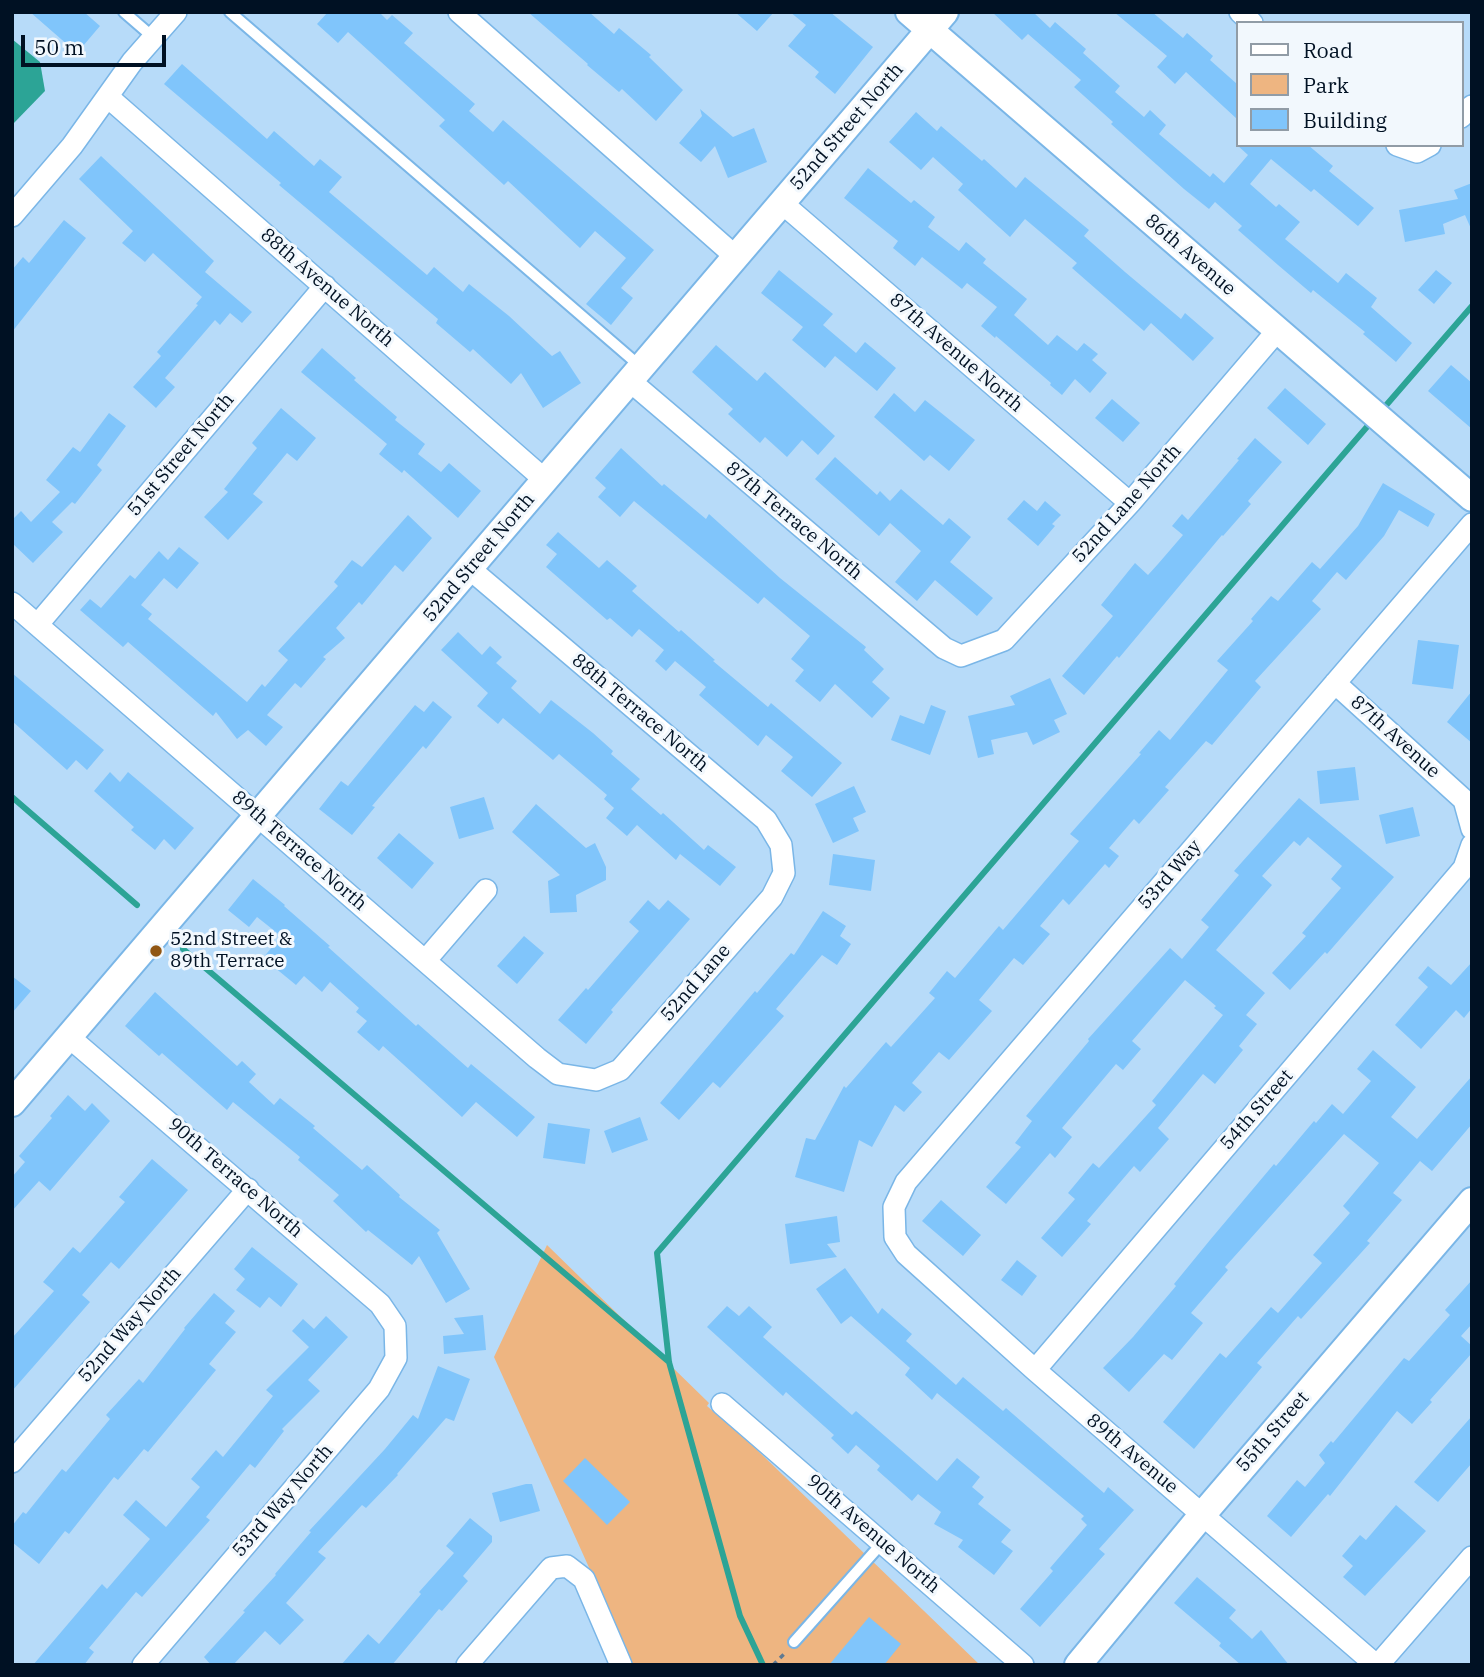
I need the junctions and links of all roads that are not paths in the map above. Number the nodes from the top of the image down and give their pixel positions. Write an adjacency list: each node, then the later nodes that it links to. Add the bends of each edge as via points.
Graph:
1 (124, 12): 7 (lane)
2 (176, 12): 7 (street)
3 (230, 12): 14 (lane)
4 (459, 12): 11 (street)
5 (909, 12): 6 (street, 86th Avenue)
6 (938, 21): 9 (street, 52nd Street North); 13 (street, 86th Avenue)
7 (154, 38): 8 (street)
8 (108, 97): 10 (street); 12 (street, 88th Avenue North)
9 (782, 203): 11 (street, 52nd Street North); 17 (street, 87th Avenue North)
10 (12, 216)
11 (736, 257): 14 (street, 52nd Street North)
12 (325, 286): 15 (street, 88th Avenue North); 21 (street, 51st Street North)
13 (1277, 331): 16 (street, 86th Avenue); 17 (street, 52nd Lane North)
14 (636, 374): 15 (street, 52nd Street North); 22 (street, 87th Terrace North, via 944,648)
15 (545, 480): 19 (street, 52nd Street North)
16 (1472, 498)
17 (1130, 503): 22 (street, 52nd Lane North, via 1004,640)
18 (1472, 524): 23 (street, 53rd Way)
19 (470, 569): 24 (street, 52nd Street North); 27 (street, 88th Terrace North, via 766,820 781,845)
20 (12, 603): 21 (street, 89th Terrace North)
21 (38, 624): 24 (street, 89th Terrace North)
22 (961, 656)
23 (1335, 683): 25 (street, 87th Avenue, via 1464,800); 35 (street, 53rd Way, via 906,1182 894,1207)
24 (260, 816): 29 (street, 89th Terrace North); 30 (street, 52nd Street North)
25 (1472, 829)
26 (1472, 845): 37 (street, 54th Street, via 1464,868)
27 (784, 873): 31 (street, 52nd Lane, via 772,897 620,1070)
28 (486, 890): 29 (street)
29 (425, 961): 31 (street, 89th Terrace North, via 558,1073)
30 (69, 1037): 32 (street, 52nd Street North); 33 (street, 90th Terrace North)
31 (596, 1080)
32 (12, 1103)
33 (248, 1189): 36 (street, 90th Terrace North, via 380,1304); 39 (street, 52nd Way North)
34 (1472, 1201): 40 (street, 55th Street)
35 (895, 1237): 37 (street, 89th Avenue, via 906,1254)
36 (395, 1326): 44 (street, 53rd Way North, via 397,1358 379,1388)
37 (1035, 1370): 40 (street, 89th Avenue)
38 (722, 1404): 41 (street, 90th Avenue North)
39 (12, 1462)
40 (1203, 1514): 48 (street, 55th Street); 49 (street, 89th Avenue)
41 (883, 1542): 43 (lane); 47 (street, 90th Avenue North)
42 (1472, 1557): 49 (street)
43 (794, 1642)
44 (143, 1665)
45 (467, 1665): 46 (street, via 551,1567 568,1566 584,1579)
46 (621, 1665)
47 (1023, 1665)
48 (1078, 1665)
49 (1377, 1665)

